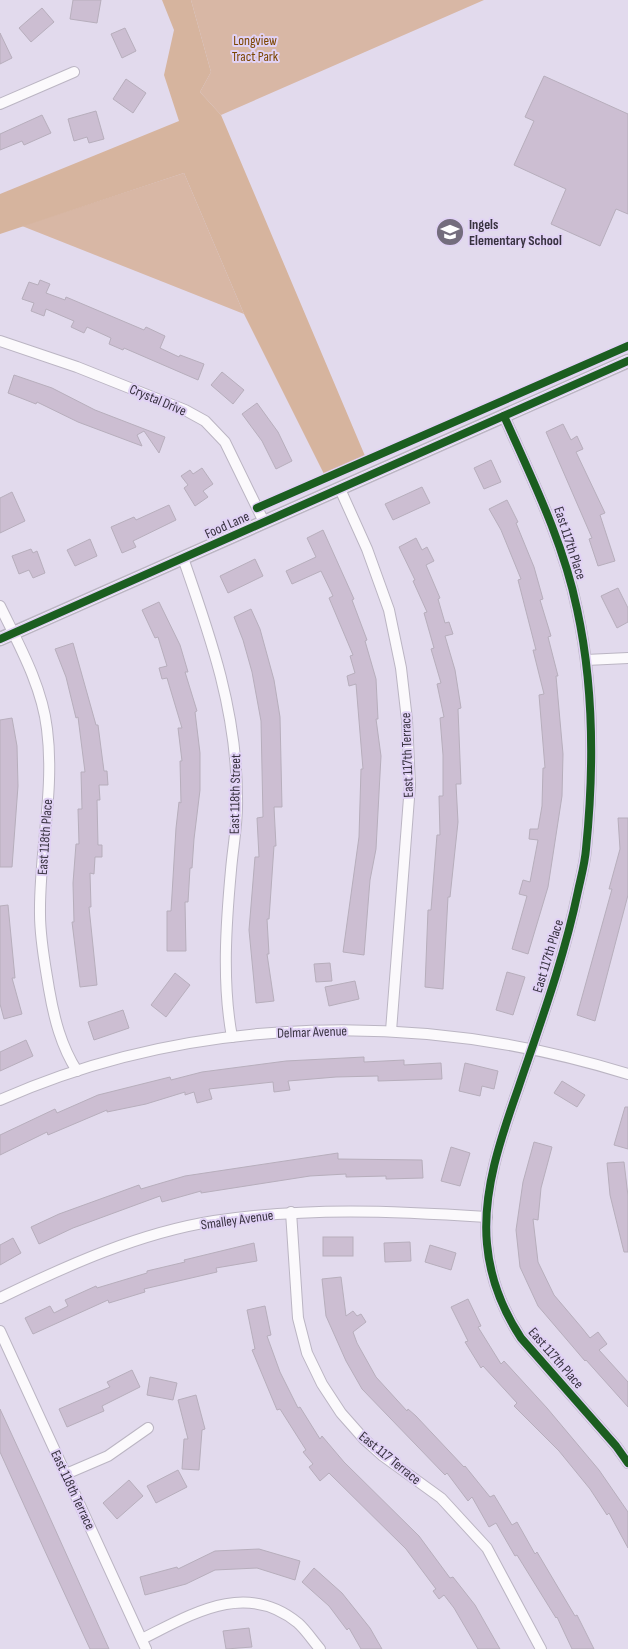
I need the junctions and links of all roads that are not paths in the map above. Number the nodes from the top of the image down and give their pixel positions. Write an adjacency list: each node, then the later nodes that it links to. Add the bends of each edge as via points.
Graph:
1 (74, 72): 2 (street)
2 (0, 104)
3 (0, 341): 7 (street, Crystal Drive, via 76,367 205,421 225,442)
4 (628, 361): 5 (street, Food Lane)
5 (504, 416): 6 (street, Food Lane); 13 (street, East 117th Place, via 558,542 577,608)
6 (340, 489): 7 (street, Food Lane); 14 (street, East 117th Terrace, via 367,548 389,610 407,720 410,785)
7 (264, 522): 8 (street, Food Lane)
8 (183, 558): 10 (street, Food Lane); 15 (street, East 118th Street, via 211,638 236,747 237,800 226,949 227,1011)
9 (0, 606): 10 (street, East 118th Place)
10 (13, 633): 11 (street, Food Lane); 17 (street, East 118th Place, via 36,685 47,728 50,771 40,912 41,944 54,1014 68,1057)
11 (0, 639)
12 (628, 658): 13 (street)
13 (586, 660): 16 (street, East 117th Place, via 592,766 586,852 570,928)
14 (391, 1031): 15 (street, Delmar Avenue, via 312,1030); 16 (street, Delmar Avenue, via 459,1037)
15 (232, 1037): 17 (street, Delmar Avenue, via 138,1054)
16 (531, 1049): 18 (street, Delmar Avenue); 21 (street, East 117th Place, via 500,1140)
17 (77, 1071): 19 (street, Delmar Avenue)
18 (628, 1074)
19 (0, 1100)
20 (291, 1212): 21 (street, Smalley Avenue, via 370,1210); 22 (street, Smalley Avenue, via 213,1222 144,1238 60,1269); 29 (street, East 117 Terrace, via 298,1318 308,1353 322,1384 364,1439 441,1498 487,1548)
21 (487, 1217): 25 (street, East 117th Place, via 490,1268 508,1318 521,1338)
22 (0, 1298)
23 (0, 1331): 26 (street, East 118th Terrace)
24 (148, 1428): 26 (street, via 108,1456)
25 (628, 1463)
26 (66, 1474): 27 (street, East 118th Terrace)
27 (144, 1644): 28 (street, via 199,1610 231,1602 264,1605 282,1612 299,1623)
28 (320, 1649)
29 (541, 1649)

